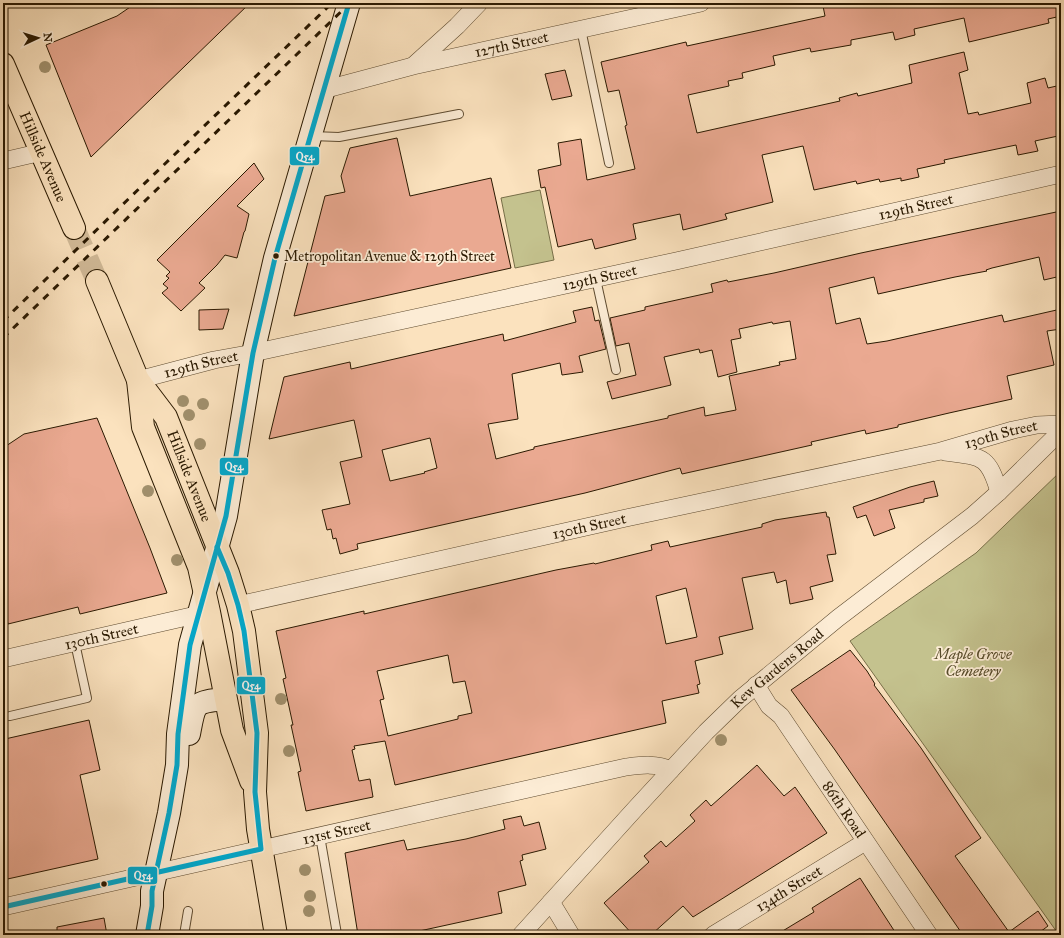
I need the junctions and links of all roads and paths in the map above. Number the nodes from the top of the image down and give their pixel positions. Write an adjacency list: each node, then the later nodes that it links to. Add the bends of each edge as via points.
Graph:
1 (349, 3): 7 (main road)
2 (479, 3): 6 (street)
3 (701, 3): 4 (street, 127th Street)
4 (581, 29): 6 (street, 127th Street); 12 (lane)
5 (3, 64): 10 (main road, Hillside Avenue)
6 (414, 66): 7 (street, 127th Street)
7 (324, 90): 9 (main road)
8 (459, 114): 9 (lane, via 339,137)
9 (311, 136): 17 (main road, via 275,258)
10 (42, 152): 11 (street); 14 (main road, Hillside Avenue)
11 (3, 161)
12 (609, 163)
13 (1061, 174): 15 (street, 129th Street)
14 (74, 228)
15 (596, 279): 17 (street, 129th Street); 18 (lane)
16 (97, 282): 19 (main road, Hillside Avenue)
17 (253, 353): 19 (street, 129th Street, via 214,360); 24 (main road, via 226,516)
18 (616, 370)
19 (138, 380): 24 (main road, Hillside Avenue, via 166,417); 25 (main road, Hillside Avenue, via 143,427 194,553)
20 (1061, 424): 22 (street, 130th Street, via 1013,430)
21 (1061, 432): 23 (street, Kew Gardens Road)
22 (941, 451): 23 (street, 130th Street, via 980,458 991,469); 26 (street, 130th Street)
23 (999, 492): 30 (street, Kew Gardens Road, via 951,533 860,600)
24 (217, 547): 25 (main road); 26 (main road, Hillside Avenue)
25 (205, 591): 27 (main road); 31 (main road, Hillside Avenue)
26 (238, 605): 35 (main road, Hillside Avenue, via 257,734)
27 (200, 614): 28 (street, 130th Street); 33 (main road, via 190,645 178,734)
28 (75, 643): 29 (street, 130th Street); 32 (lane, via 86,698)
29 (3, 659)
30 (756, 685): 34 (street, Kew Gardens Road, via 725,713); 37 (street, 86th Road, via 769,706 781,716)
31 (226, 699): 33 (main road, via 197,705 188,741); 35 (main road, Hillside Avenue, via 232,730)
32 (10, 716)
33 (177, 765): 39 (main road)
34 (671, 770): 36 (street, 131st Street, via 648,764 626,766); 40 (street, Kew Gardens Road)
35 (255, 792): 38 (main road, Hillside Avenue)
36 (320, 836): 38 (street, 131st Street); 46 (lane, via 337,934)
37 (865, 842): 49 (street, 134th Street); 50 (street, 86th Road)
38 (261, 849): 39 (street, 131st Street); 45 (main road, Hillside Avenue)
39 (156, 872): 41 (street, 131st Street); 43 (main road)
40 (551, 902): 47 (street, Kew Gardens Road); 48 (street)
41 (3, 907)
42 (188, 911): 44 (lane)
43 (147, 935)
44 (184, 935)
45 (276, 935)
46 (330, 935)
47 (521, 935)
48 (571, 935)
49 (714, 935)
50 (929, 935)

